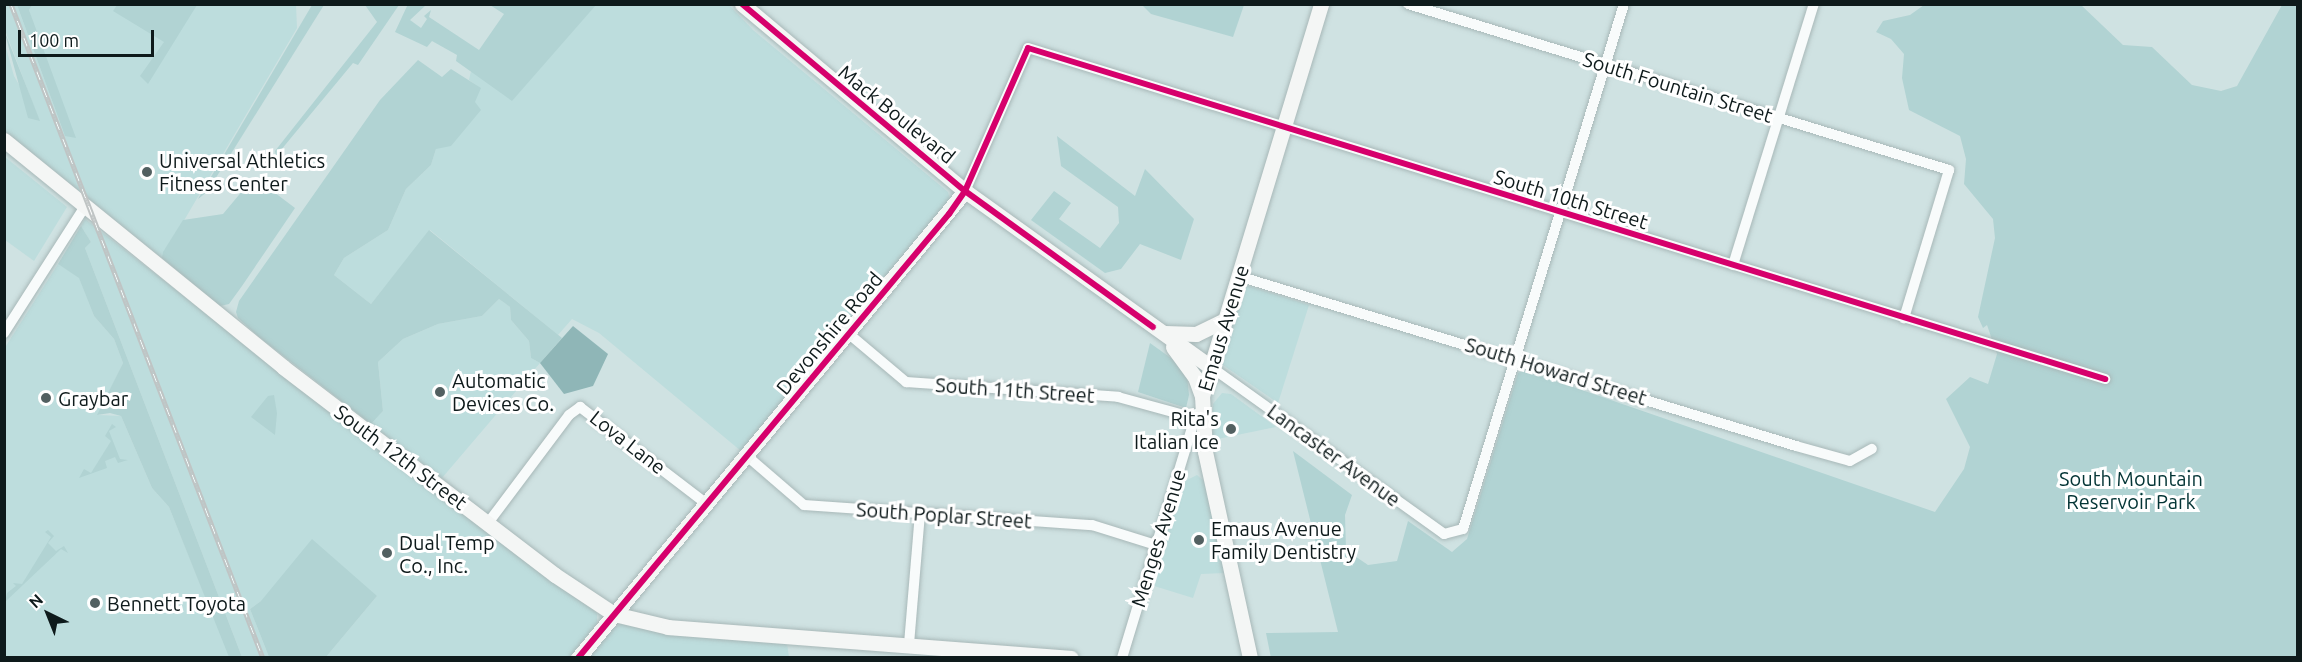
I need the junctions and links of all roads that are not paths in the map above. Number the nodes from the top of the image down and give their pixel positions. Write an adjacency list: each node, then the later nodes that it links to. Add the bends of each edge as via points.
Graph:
1 (742, 4): 11 (street, Mack Boulevard)
2 (1321, 4): 9 (street, Emaus Avenue)
3 (1408, 4): 7 (street, South Fountain Street)
4 (1624, 4): 7 (street)
5 (1814, 4): 8 (street)
6 (1028, 48): 9 (street, South 10th Street); 11 (street, Devonshire Road)
7 (1606, 65): 8 (street, South Fountain Street); 13 (street)
8 (1779, 118): 14 (street); 16 (street, South Fountain Street, via 1949,170)
9 (1283, 128): 13 (street, South 10th Street); 15 (street, Emaus Avenue)
10 (4, 140): 12 (street, South 12th Street)
11 (965, 191): 19 (street, Mack Boulevard); 20 (street, Devonshire Road)
12 (86, 205): 18 (street); 30 (street, South 12th Street, via 284,367)
13 (1561, 213): 14 (street, South 10th Street); 21 (street)
14 (1732, 265): 16 (street, South 10th Street)
15 (1238, 276): 17 (street, Emaus Avenue); 21 (street, South Howard Street)
16 (1904, 318): 23 (street, South 10th Street)
17 (1225, 320): 19 (street, via 1196,334); 22 (street, Emaus Avenue)
18 (4, 333)
19 (1162, 333): 22 (street, Mack Boulevard); 24 (street, via 1195,377)
20 (849, 334): 25 (street, South 11th Street, via 906,382 1118,397); 27 (street, Devonshire Road)
21 (1515, 360): 22 (street, Lancaster Avenue, via 1467,523 1458,532 1444,534); 26 (street, South Howard Street, via 1850,461)
22 (1211, 367): 24 (street, Emaus Avenue)
23 (2105, 379)
24 (1202, 396): 25 (street, Menges Avenue); 38 (street, Emaus Avenue, via 1205,451)
25 (1195, 418): 31 (street, Menges Avenue)
26 (1872, 449)
27 (747, 456): 28 (street, Devonshire Road); 29 (street, South Poplar Street, via 804,505)
28 (707, 504): 30 (street, Lova Lane, via 580,407 569,415); 32 (street, Devonshire Road)
29 (920, 513): 31 (street, South Poplar Street, via 1092,525); 33 (street)
30 (488, 523): 32 (street, South 12th Street)
31 (1156, 545): 37 (street, Menges Avenue)
32 (614, 615): 33 (street, South 12th Street, via 673,627); 35 (street, Devonshire Road)
33 (909, 644): 34 (street, South 12th Street)
34 (994, 654): 36 (street, South 12th Street)
35 (578, 657)
36 (1071, 657)
37 (1122, 657)
38 (1250, 657)

